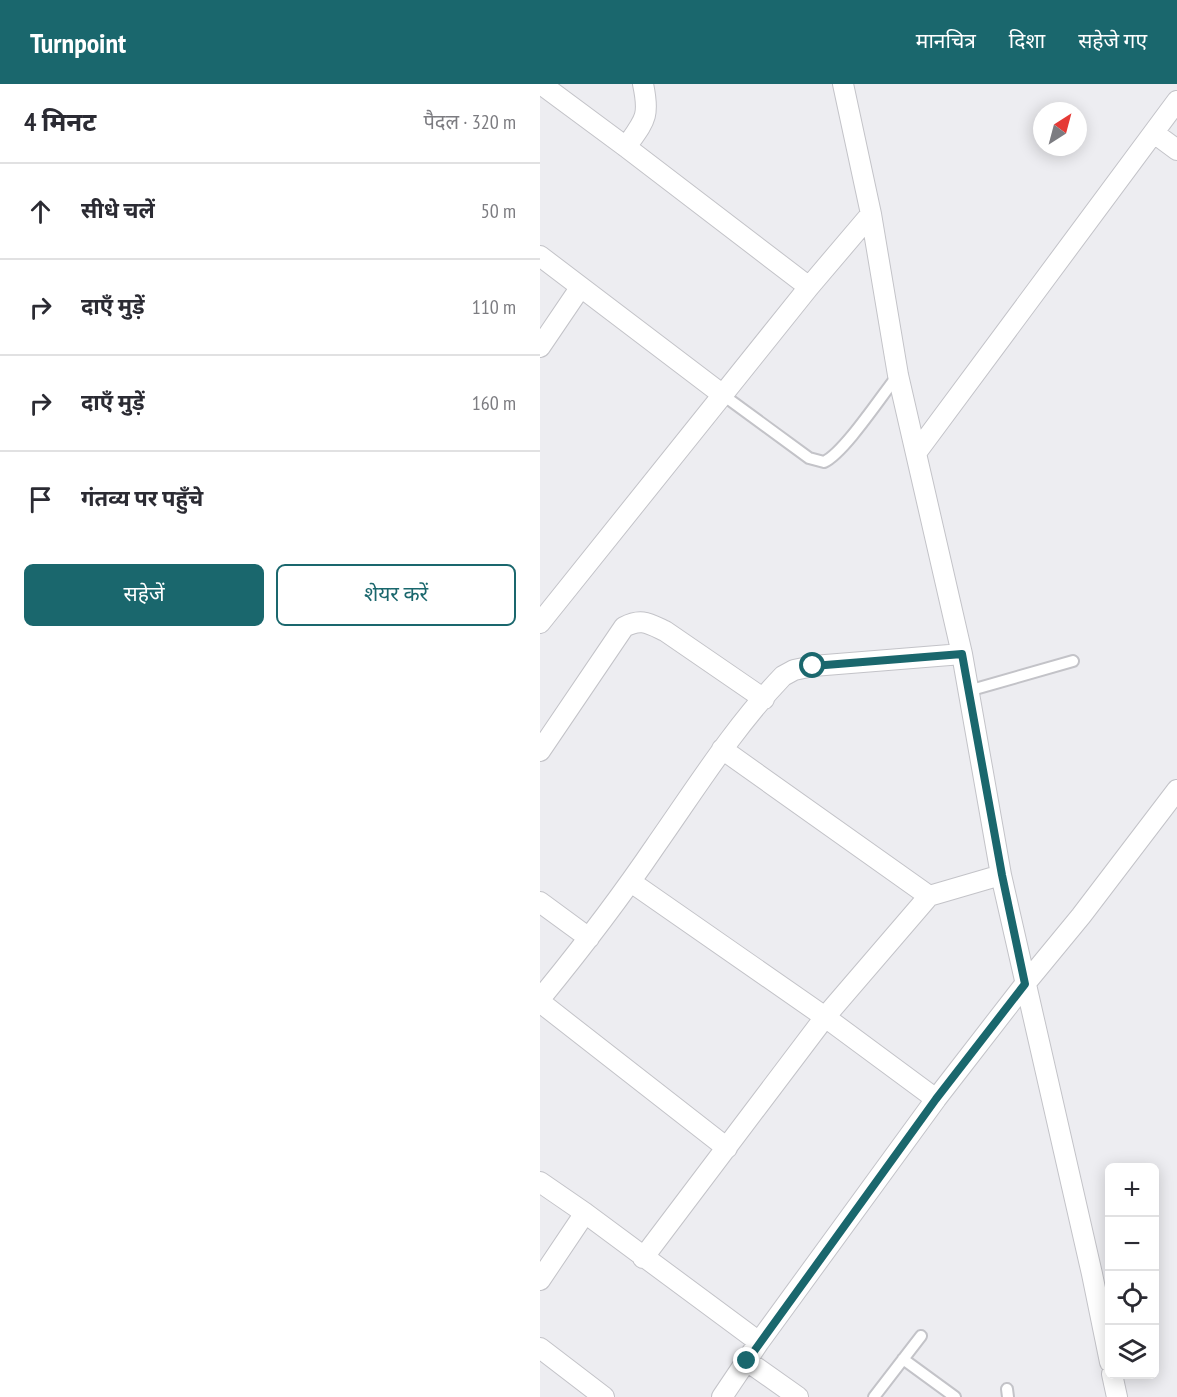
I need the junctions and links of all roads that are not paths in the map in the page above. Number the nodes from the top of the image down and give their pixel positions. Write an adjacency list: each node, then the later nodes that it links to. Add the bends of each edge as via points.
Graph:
1 (541, 84): 6 (street)
2 (643, 84): 6 (street, via 646,115)
3 (843, 84): 8 (street)
4 (1177, 101): 5 (street)
5 (1154, 133): 7 (street); 15 (street)
6 (626, 147): 10 (street)
7 (1177, 150)
8 (871, 214): 10 (street); 13 (street)
9 (540, 256): 11 (street)
10 (809, 287): 14 (street)
11 (580, 288): 12 (street); 14 (street)
12 (540, 347)
13 (898, 375): 14 (lane, via 834,457 824,462 809,458); 15 (street)
14 (723, 395): 16 (street)
15 (916, 453): 17 (street)
16 (540, 623)
17 (962, 654): 19 (street); 20 (street, via 794,670 783,676)
18 (1073, 661): 19 (lane)
19 (968, 691): 25 (street)
20 (764, 699): 21 (street, via 665,631 636,621 624,627); 22 (street)
21 (547, 728): 23 (street)
22 (722, 749): 26 (street); 27 (street)
23 (540, 751)
24 (1177, 790): 30 (street)
25 (1002, 875): 27 (street); 30 (street)
26 (631, 882): 29 (street); 32 (street)
27 (928, 896): 32 (street)
28 (540, 902): 29 (street)
29 (589, 938): 31 (street)
30 (1025, 984): 33 (street); 40 (street)
31 (540, 1000): 34 (street)
32 (825, 1017): 33 (street); 34 (street)
33 (936, 1099): 41 (street)
34 (727, 1148): 37 (street)
35 (540, 1182): 36 (street)
36 (585, 1213): 37 (street); 38 (street)
37 (643, 1258): 41 (street)
38 (540, 1280)
39 (921, 1336): 43 (lane)
40 (1105, 1338)
41 (759, 1342): 44 (street)
42 (540, 1348): 46 (street)
43 (903, 1359): 49 (lane); 50 (lane)
44 (747, 1361): 47 (street); 48 (street)
45 (1113, 1379): 51 (street)
46 (603, 1397)
47 (722, 1397)
48 (798, 1397)
49 (874, 1397)
50 (955, 1397)
51 (1117, 1397)

